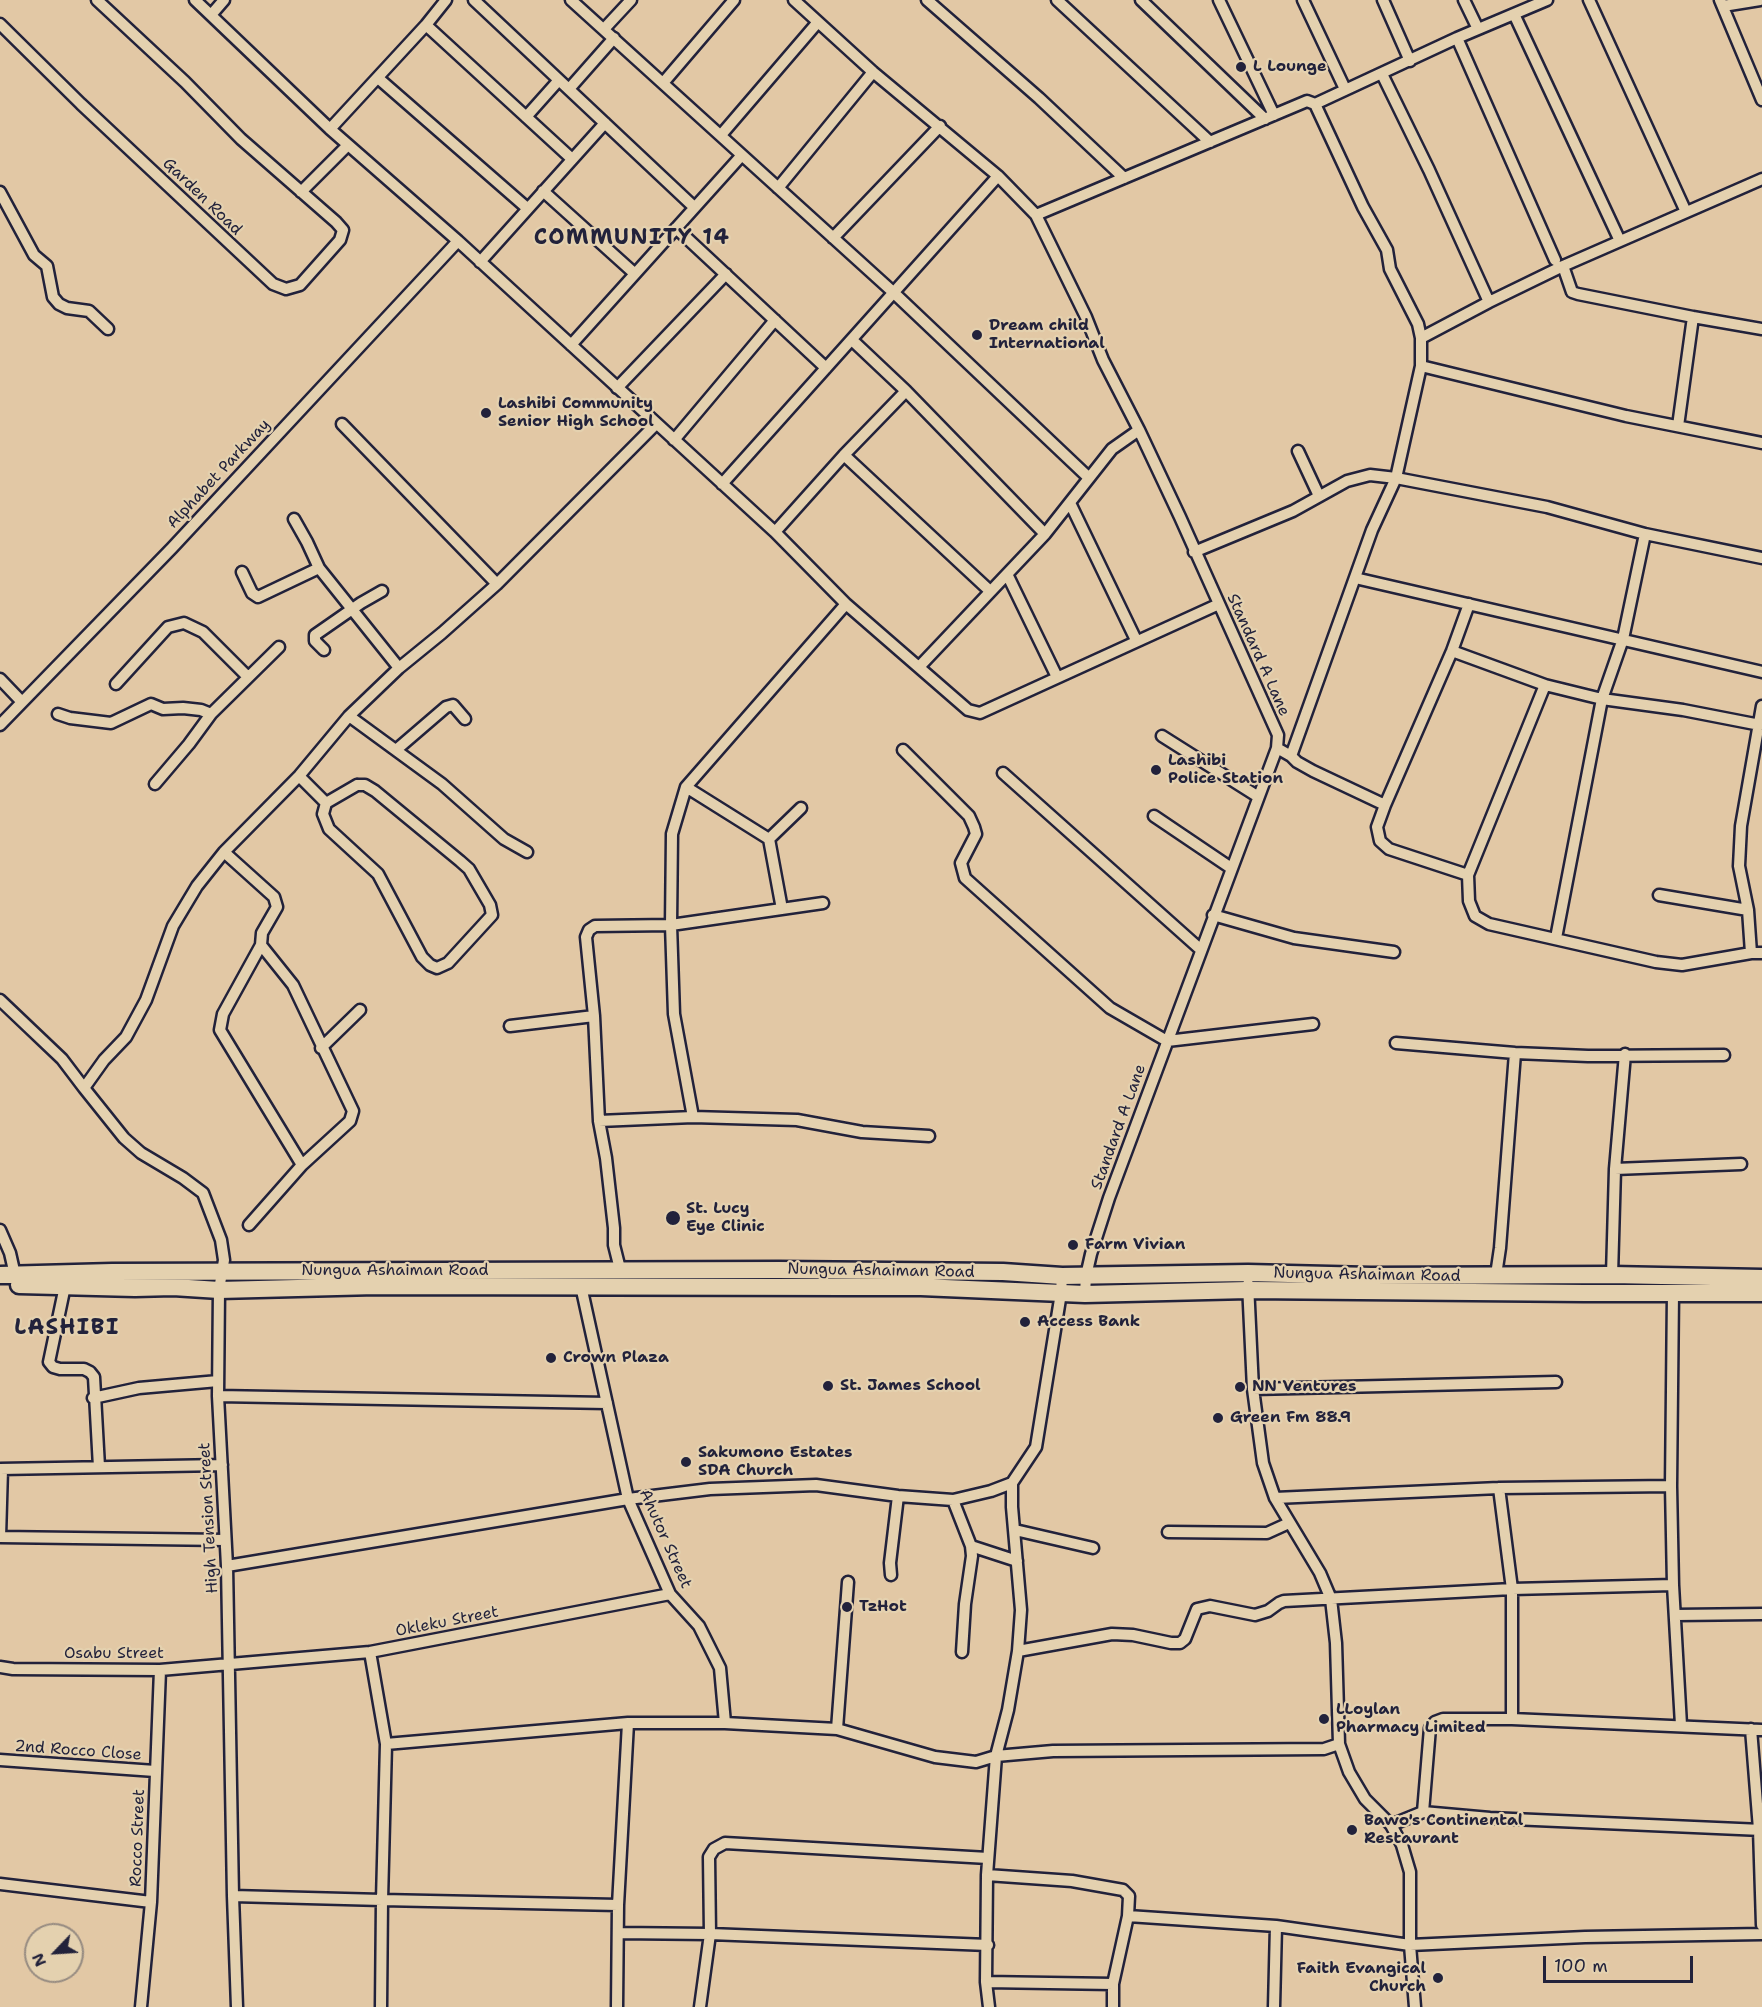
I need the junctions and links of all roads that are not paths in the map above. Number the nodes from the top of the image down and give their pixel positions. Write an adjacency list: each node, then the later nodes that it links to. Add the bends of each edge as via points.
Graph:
1 (97, 0): 56 (street, Garden Road)
2 (195, 0): 22 (street)
3 (224, 0): 22 (street)
4 (446, 0): 25 (street)
5 (474, 0): 34 (street)
6 (571, 0): 26 (street)
7 (631, 0): 26 (street)
8 (734, 0): 35 (street)
9 (794, 0): 23 (street, Standard A Lane)
10 (927, 0): 51 (street)
11 (1057, 0): 46 (street)
12 (1141, 0): 41 (street)
13 (1218, 0): 41 (street)
14 (1303, 0): 37 (street)
15 (1383, 0): 30 (street)
16 (1464, 0): 27 (street)
17 (1589, 0): 59 (street)
18 (1760, 0): 20 (street)
19 (1544, 1): 21 (street)
20 (1722, 3): 38 (street)
21 (1514, 14): 27 (street); 64 (street)
22 (211, 15): 44 (street)
23 (818, 22): 31 (street, Standard A Lane); 45 (street)
24 (0, 24): 56 (street, Garden Road, via 223,238 273,284 286,289 300,285 343,234 336,222)
25 (426, 25): 33 (street); 40 (street)
26 (604, 29): 28 (street)
27 (1478, 29): 29 (street)
28 (614, 38): 35 (street); 36 (street)
29 (1458, 38): 30 (street); 66 (street)
30 (1410, 61): 32 (street)
31 (873, 72): 43 (street, Standard A Lane); 53 (street)
32 (1382, 74): 37 (street); 70 (street)
33 (378, 78): 44 (street); 58 (street)
34 (559, 80): 36 (street); 40 (street)
35 (663, 83): 45 (street)
36 (569, 89): 42 (street)
37 (1345, 89): 39 (street)
38 (1762, 100)
39 (1315, 104): 41 (street, via 1307,101); 75 (street, via 1387,250 1390,268)
40 (526, 117): 49 (street)
41 (1269, 117): 46 (street)
42 (605, 123): 49 (street); 57 (street)
43 (940, 126): 50 (street, Standard A Lane); 62 (street)
44 (330, 129): 47 (street)
45 (721, 135): 48 (street)
46 (1210, 142): 51 (street)
47 (348, 145): 56 (street); 63 (street)
48 (742, 155): 53 (street); 57 (street)
49 (572, 159): 54 (street)
50 (998, 176): 60 (street, Standard A Lane); 69 (street)
51 (1124, 178): 60 (street)
52 (1762, 179): 59 (street)
53 (778, 188): 62 (street)
54 (543, 191): 58 (street); 67 (street)
55 (0, 192): 73 (street, via 34,255 47,266 53,297 67,308 89,311)
56 (301, 192)
57 (694, 207): 61 (street)
58 (527, 208): 65 (street)
59 (1686, 212): 64 (street)
60 (1036, 215): 85 (street, Standard A Lane)
61 (676, 228): 67 (street); 68 (street)
62 (833, 238): 69 (street)
63 (458, 241): 65 (street); 126 (street, Alphabet Parkway, via 172,548)
64 (1620, 241): 66 (street)
65 (480, 262): 77 (street)
66 (1559, 263): 70 (street); 71 (street, via 1572,292)
67 (634, 273): 77 (street)
68 (726, 274): 72 (street); 80 (street)
69 (893, 292): 76 (street); 90 (street)
70 (1489, 302): 75 (street)
71 (1693, 317): 74 (street); 84 (street)
72 (775, 320): 79 (street); 86 (street)
73 (108, 329)
74 (1762, 329)
75 (1422, 338): 78 (street)
76 (852, 340): 79 (street); 81 (street)
77 (571, 345): 80 (street)
78 (1422, 366): 84 (street); 91 (street)
79 (826, 368): 92 (street)
80 (617, 388): 83 (street)
81 (906, 391): 89 (street); 97 (street)
82 (342, 424): 105 (street)
83 (656, 424): 86 (street); 105 (street)
84 (1678, 426): 87 (street)
85 (1139, 430): 90 (street, via 1112,449); 99 (street, Standard A Lane)
86 (674, 440): 92 (street)
87 (1762, 443)
88 (1298, 451): 93 (street)
89 (844, 455): 96 (street); 107 (street)
90 (1088, 477): 94 (street)
91 (1396, 478): 93 (street, via 1370,475 1347,481); 98 (street, via 1547,507); 104 (street)
92 (722, 484): 96 (street)
93 (1319, 496): 99 (street, via 1293,511)
94 (1070, 503): 97 (street); 113 (street)
95 (294, 519): 101 (street)
96 (775, 532): 108 (street)
97 (1045, 534): 103 (street)
98 (1645, 534): 100 (street); 112 (street)
99 (1194, 552): 109 (street, Standard A Lane)
100 (1762, 558)
101 (319, 568): 102 (street, via 258,597); 111 (street)
102 (242, 572)
103 (1006, 574): 107 (street); 121 (street)
104 (1355, 578): 110 (street); 138 (street)
105 (497, 584): 118 (street)
106 (382, 591): 111 (street)
107 (990, 591): 117 (street)
108 (846, 604): 117 (street); 144 (street)
109 (1219, 604): 113 (street); 135 (street, Standard A Lane, via 1272,720 1278,735)
110 (1469, 604): 112 (street); 116 (street)
111 (352, 609): 115 (street, via 315,635 315,641); 118 (street)
112 (1623, 639): 119 (street); 125 (street)
113 (1136, 640): 121 (street)
114 (279, 647): 120 (street)
115 (324, 650)
116 (1452, 651): 124 (street); 147 (street)
117 (919, 667): 121 (street, via 974,713)
118 (399, 668): 130 (street)
119 (1762, 672)
120 (248, 677): 123 (street, via 203,632 184,623 168,627); 129 (street)
121 (1057, 677)
122 (0, 679): 126 (street)
123 (116, 684)
124 (1545, 685): 125 (street); 154 (street)
125 (1602, 699): 133 (street); 161 (street)
126 (22, 702): 132 (street, Alphabet Parkway)
127 (1762, 706): 133 (street)
128 (58, 714): 129 (street, via 111,723 151,704)
129 (211, 714): 143 (street)
130 (349, 716): 136 (street); 140 (street)
131 (465, 719): 136 (street, via 453,705 446,707)
132 (0, 725)
133 (1760, 725): 141 (street)
134 (1162, 736): 145 (street)
135 (1277, 748): 138 (street); 145 (street, Standard A Lane)
136 (396, 750): 152 (street, via 442,784 504,839)
137 (903, 750): 171 (street, via 969,816 976,834 961,863 965,878 1110,1008)
138 (1291, 756): 147 (street, via 1305,767)
139 (1003, 773): 163 (street)
140 (299, 776): 146 (street); 151 (street)
141 (1751, 776): 142 (street); 158 (street, via 1741,826 1739,866)
142 (1762, 779)
143 (155, 783)
144 (686, 787): 150 (street); 160 (street, via 672,834)
145 (1257, 796): 153 (street, Standard A Lane)
146 (326, 803): 146 (street, via 357,785 365,785 469,869 492,915 448,963 437,968 422,957 378,874 329,829 323,814)
147 (1385, 805): 154 (street, via 1377,827 1380,841 1389,849)
148 (801, 808): 150 (street)
149 (1154, 816): 153 (street)
150 (769, 839): 157 (street)
151 (224, 852): 162 (street, via 274,897 277,907 262,933); 177 (street, via 173,926 146,1000 126,1037)
152 (527, 852)
153 (1231, 868): 159 (street, Standard A Lane)
154 (1468, 875): 161 (street, via 1469,901 1475,916 1489,924)
155 (1659, 895): 158 (street)
156 (823, 903): 157 (street)
157 (782, 909): 160 (street)
158 (1748, 910): 165 (street)
159 (1213, 915): 163 (street, Standard A Lane); 164 (street, via 1294,938)
160 (671, 925): 168 (street, via 595,926 589,930 586,937); 178 (street, via 674,1014)
161 (1556, 938): 165 (street, via 1656,962 1682,964)
162 (261, 945): 173 (street, via 293,986); 182 (street, via 223,1014 220,1030)
163 (1200, 949): 171 (street, Standard A Lane)
164 (1394, 952)
165 (1756, 953)
166 (0, 1000): 177 (street, High Tension Street, via 62,1059)
167 (360, 1010): 173 (street)
168 (594, 1016): 170 (street); 179 (street)
169 (1313, 1024): 171 (street)
170 (510, 1026)
171 (1167, 1041): 193 (street, Standard A Lane, via 1109,1198)
172 (1396, 1043): 174 (street)
173 (321, 1048): 182 (street, via 353,1111 350,1121)
174 (1515, 1053): 175 (street); 190 (street)
175 (1625, 1054): 176 (street); 183 (street)
176 (1724, 1055)
177 (84, 1088): 187 (street, High Tension Street, via 124,1138 203,1193 221,1240)
178 (693, 1117): 179 (street); 180 (street, via 797,1119 862,1132)
179 (599, 1121): 186 (street)
180 (929, 1136)
181 (1741, 1164): 183 (street)
182 (302, 1165): 184 (street)
183 (1615, 1168): 191 (street)
184 (249, 1225)
185 (0, 1230): 189 (street, via 10,1253)
186 (620, 1269): 187 (main road, Nungua Ashaiman Road); 192 (main road, Nungua Ashaiman Road, via 1003,1272)
187 (222, 1272): 189 (main road, Nungua Ashaiman Road); 198 (street, High Tension Street)
188 (1248, 1273): 190 (main road, Nungua Ashaiman Road); 193 (main road, Nungua Ashaiman Road); 199 (street)
189 (8, 1275)
190 (1496, 1275): 191 (main road, Nungua Ashaiman Road)
191 (1612, 1275): 194 (main road, Nungua Ashaiman Road)
192 (1062, 1276): 193 (main road, Nungua Ashaiman Road); 200 (street)
193 (1086, 1276): 203 (street, Standard A Lane)
194 (1762, 1278)
195 (0, 1285): 196 (main road, Nungua Ashaiman Road)
196 (65, 1286): 198 (main road, Nungua Ashaiman Road); 208 (street, via 49,1362 52,1367 90,1372 94,1377)
197 (580, 1286): 198 (main road, Nungua Ashaiman Road); 200 (main road, Nungua Ashaiman Road, via 921,1287); 209 (street, Ahutor Street)
198 (219, 1290): 204 (street, High Tension Street)
199 (1248, 1290): 201 (main road, Nungua Ashaiman Road); 203 (main road, Nungua Ashaiman Road); 206 (street)
200 (1061, 1293): 203 (main road, Nungua Ashaiman Road); 213 (street, via 1036,1447)
201 (1673, 1293): 202 (main road, Nungua Ashaiman Road); 214 (street)
202 (1762, 1293)
203 (1085, 1294)
204 (218, 1381): 207 (street, High Tension Street); 208 (street, via 139,1388)
205 (1556, 1382): 206 (street)
206 (1253, 1389): 217 (street, via 1263,1463)
207 (218, 1396): 209 (street); 210 (street, High Tension Street)
208 (93, 1398): 211 (street)
209 (607, 1403): 218 (street, Ahutor Street)
210 (222, 1465): 211 (street); 224 (street, High Tension Street)
211 (99, 1467): 212 (street)
212 (1, 1468): 223 (street)
213 (1012, 1483): 219 (street); 221 (street)
214 (1671, 1486): 215 (street); 231 (street)
215 (1499, 1488): 217 (street); 232 (street)
216 (898, 1496): 218 (street, via 816,1485 711,1489); 219 (street); 229 (street)
217 (1275, 1498): 220 (street)
218 (628, 1499): 228 (street); 233 (street, Ahutor Street)
219 (953, 1500): 225 (street)
220 (1289, 1524): 222 (street, via 1267,1533); 234 (street, via 1320,1574)
221 (1015, 1530): 226 (street); 227 (street)
222 (1168, 1532)
223 (0, 1537): 224 (street)
224 (225, 1540): 228 (street, High Tension Street)
225 (971, 1546): 227 (street); 239 (street)
226 (1093, 1548)
227 (1017, 1561): 237 (street, via 1021,1610)
228 (227, 1566): 240 (street, High Tension Street)
229 (891, 1575)
230 (848, 1581): 247 (street)
231 (1673, 1585): 232 (street); 236 (street)
232 (1512, 1589): 234 (street); 243 (street)
233 (670, 1594): 238 (street, Okleku Street); 244 (street, Ahutor Street, via 699,1626 720,1668)
234 (1330, 1599): 237 (street, via 1284,1601 1255,1615 1201,1607 1194,1613 1180,1643 1112,1634); 250 (street)
235 (1762, 1614): 236 (street)
236 (1676, 1615): 246 (street)
237 (1018, 1651): 251 (street)
238 (370, 1652): 240 (street, Okleku Street); 249 (street)
239 (962, 1652)
240 (228, 1664): 242 (street, Osabu Street); 260 (street, High Tension Street)
241 (0, 1667): 242 (street, Osabu Street)
242 (160, 1670): 253 (street, Rocco Street)
243 (1512, 1719): 246 (street); 254 (street, via 1435,1722 1430,1728)
244 (725, 1722): 245 (street); 247 (street)
245 (628, 1723): 249 (street); 263 (street)
246 (1681, 1725): 248 (street)
247 (837, 1729): 251 (street, via 935,1757 976,1762)
248 (1757, 1729): 256 (street)
249 (386, 1744): 261 (street)
250 (1340, 1744): 251 (street, via 1324,1749); 255 (street, via 1349,1772 1365,1798)
251 (996, 1756): 257 (street)
252 (0, 1760): 253 (street, 2nd Rocco Close)
253 (155, 1771): 262 (street, Rocco Street)
254 (1423, 1812): 255 (street); 256 (street)
255 (1391, 1825): 271 (street, via 1410,1872)
256 (1760, 1830): 265 (street)
257 (988, 1858): 258 (street); 268 (street, via 725,1843 714,1849 710,1857)
258 (987, 1875): 264 (street, via 1072,1881 1123,1890 1128,1896); 270 (street)
259 (0, 1884): 262 (street)
260 (232, 1896): 261 (street); 275 (street, High Tension Street)
261 (382, 1900): 263 (street); 276 (street)
262 (151, 1902): 274 (street, Rocco Street)
263 (618, 1905): 267 (street)
264 (1128, 1916): 266 (street); 273 (street)
265 (1762, 1925)
266 (1276, 1926): 271 (street); 281 (street)
267 (618, 1933): 268 (street); 277 (street)
268 (710, 1934): 270 (street); 278 (street)
269 (1762, 1934): 271 (street, via 1585,1936)
270 (988, 1945): 272 (street)
271 (1410, 1945): 282 (street)
272 (986, 1982): 273 (street); 279 (street)
273 (1113, 1984): 280 (street)
274 (141, 2007)
275 (237, 2007)
276 (381, 2007)
277 (617, 2007)
278 (700, 2007)
279 (989, 2007)
280 (1113, 2007)
281 (1274, 2007)
282 (1415, 2007)

